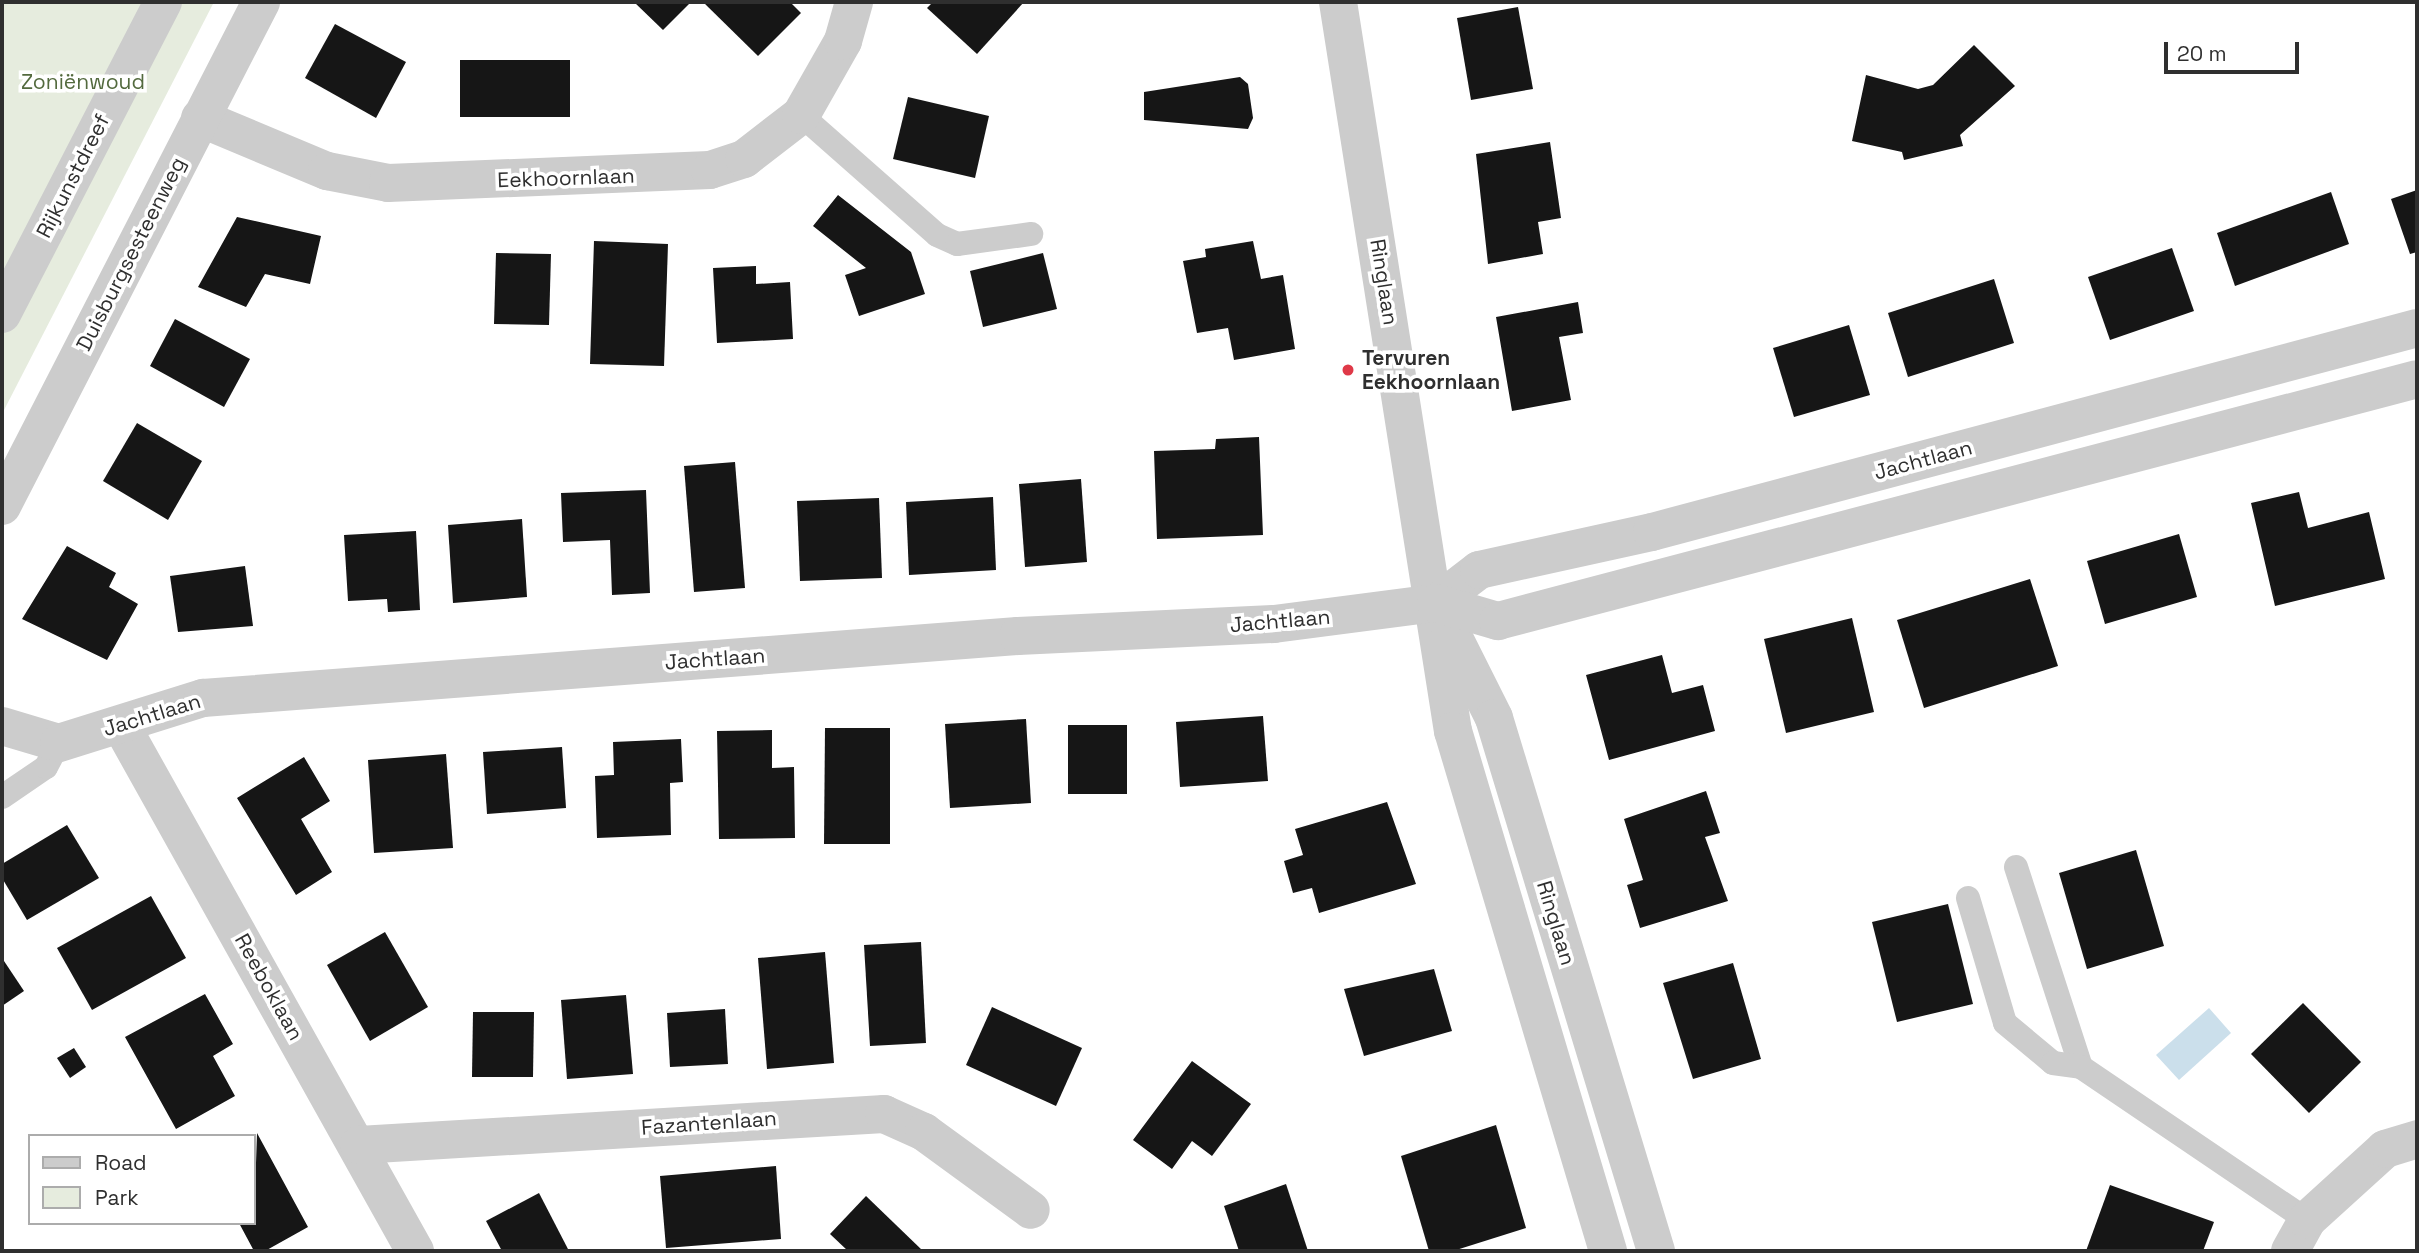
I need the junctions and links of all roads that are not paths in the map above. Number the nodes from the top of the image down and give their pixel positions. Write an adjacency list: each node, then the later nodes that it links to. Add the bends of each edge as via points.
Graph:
1 (163, 2): 8 (street, Rijkunstdreef)
2 (261, 2): 6 (street, Duisburgsesteenweg)
3 (854, 2): 5 (street, Eekhoornlaan, via 839,51)
4 (1338, 2): 12 (street, Ringlaan)
5 (801, 115): 6 (street, Eekhoornlaan, via 744,159 710,170 388,183 327,171); 7 (lane, via 937,235 957,244)
6 (200, 118): 11 (street, Duisburgsesteenweg)
7 (1031, 234)
8 (2, 314)
9 (2417, 328): 12 (street, Jachtlaan, via 1652,532 1479,569)
10 (2417, 379): 12 (street, Jachtlaan, via 1498,621)
11 (2, 506)
12 (1436, 603): 13 (street, Jachtlaan, via 1273,624 1004,637 203,698); 25 (street, Ringlaan, via 1453,731); 26 (street, Ringlaan, via 1494,718)
13 (121, 725): 15 (street, Jachtlaan); 21 (street, Reeboklaan)
14 (2, 726): 15 (street)
15 (59, 743): 16 (lane, via 46,767)
16 (2, 797)
17 (2016, 867): 19 (lane)
18 (1968, 898): 19 (lane, via 2005,1023 2053,1063)
19 (2081, 1066): 23 (lane)
20 (2417, 1139): 23 (street, via 2385,1149)
21 (359, 1145): 22 (street, Fazantenlaan, via 884,1114 924,1132); 24 (street, Reeboklaan)
22 (1031, 1210)
23 (2298, 1236)
24 (415, 1251)
25 (1608, 1251)
26 (1656, 1251)

